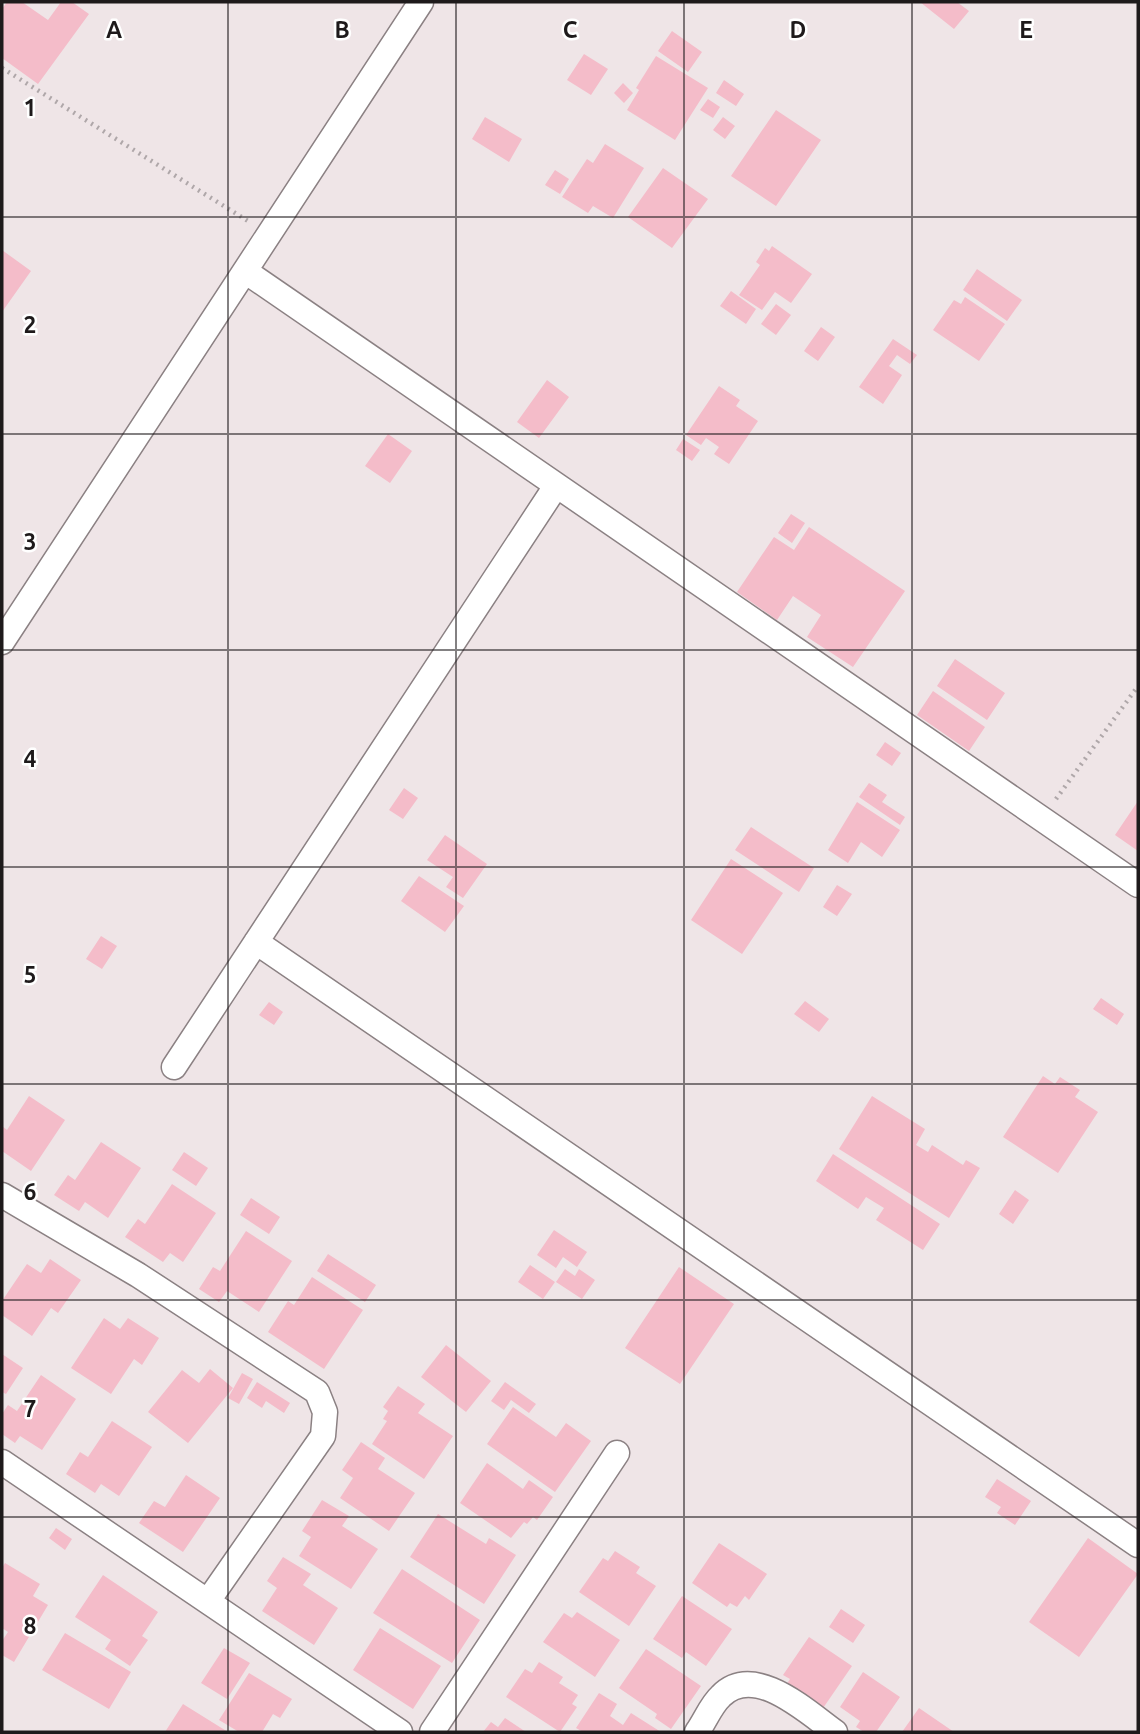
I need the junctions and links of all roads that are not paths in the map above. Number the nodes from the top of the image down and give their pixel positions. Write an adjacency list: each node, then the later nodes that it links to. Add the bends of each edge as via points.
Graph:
1 (421, 2): 2 (street)
2 (245, 271): 3 (street); 4 (street)
3 (556, 486): 5 (street); 6 (street)
4 (2, 642)
5 (1138, 885)
6 (256, 942): 7 (street); 11 (street)
7 (174, 1067)
8 (2, 1195): 12 (street, via 138,1275 317,1392 325,1412 323,1436)
9 (617, 1453): 14 (street)
10 (2, 1462): 12 (street)
11 (1138, 1545)
12 (208, 1601): 13 (street)
13 (400, 1732)
14 (432, 1732)
15 (697, 1732): 16 (street, via 722,1694 744,1683 777,1691)
16 (835, 1732)

